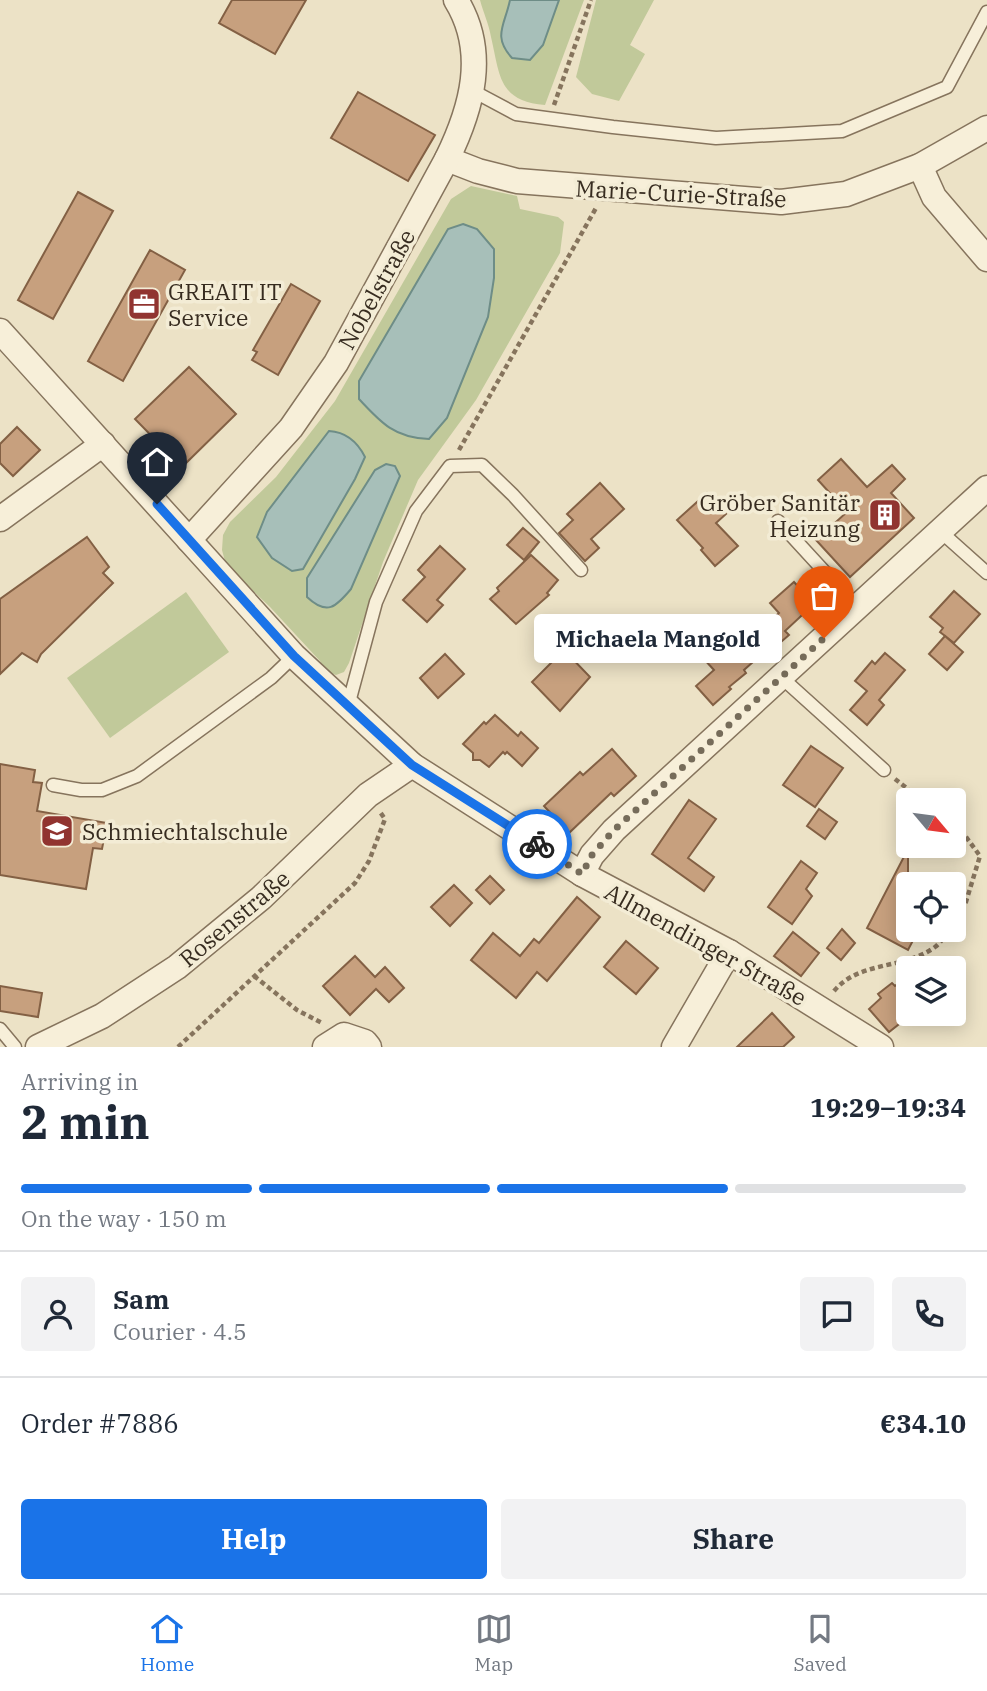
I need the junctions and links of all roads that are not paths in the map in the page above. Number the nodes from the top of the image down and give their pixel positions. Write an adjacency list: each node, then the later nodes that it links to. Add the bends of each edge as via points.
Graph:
1 (456, 0): 3 (street, Nobelstraße, via 464,12 474,54)
2 (987, 12): 3 (lane, via 947,86 842,131 716,138 549,120 516,114)
3 (473, 91): 5 (street, Nobelstraße)
4 (987, 128): 6 (street, Marie-Curie-Straße)
5 (447, 159): 6 (street, Marie-Curie-Straße, via 517,181 781,202 846,194); 14 (street, Nobelstraße, via 336,363 291,428)
6 (920, 166): 7 (street, via 934,197)
7 (987, 258)
8 (0, 331): 9 (street, Allmendinger Straße)
9 (103, 444): 11 (street); 14 (street, Allmendinger Straße)
10 (987, 488): 13 (street)
11 (0, 519)
12 (778, 521): 17 (lane)
13 (940, 531): 16 (lane); 17 (street)
14 (189, 540): 18 (street, Allmendinger Straße)
15 (581, 570): 20 (lane, via 482,465 450,466 416,511 376,602)
16 (987, 573)
17 (856, 606): 19 (street)
18 (294, 656): 20 (street, Allmendinger Straße); 23 (lane, via 271,678 137,776 102,790)
19 (781, 677): 22 (lane); 24 (street, via 614,830)
20 (355, 713): 21 (street, Allmendinger Straße)
21 (412, 765): 24 (street, Allmendinger Straße); 29 (street, Rosenstraße, via 368,795 261,898 177,967 102,1016)
22 (884, 770)
23 (54, 785)
24 (582, 874): 25 (street, Allmendinger Straße)
25 (729, 952): 31 (street); 32 (street, Allmendinger Straße)
26 (0, 1029): 28 (lane)
27 (335, 1041): 30 (street, via 365,1042)
28 (15, 1047)
29 (38, 1047)
30 (369, 1047)
31 (674, 1047)
32 (881, 1047)

